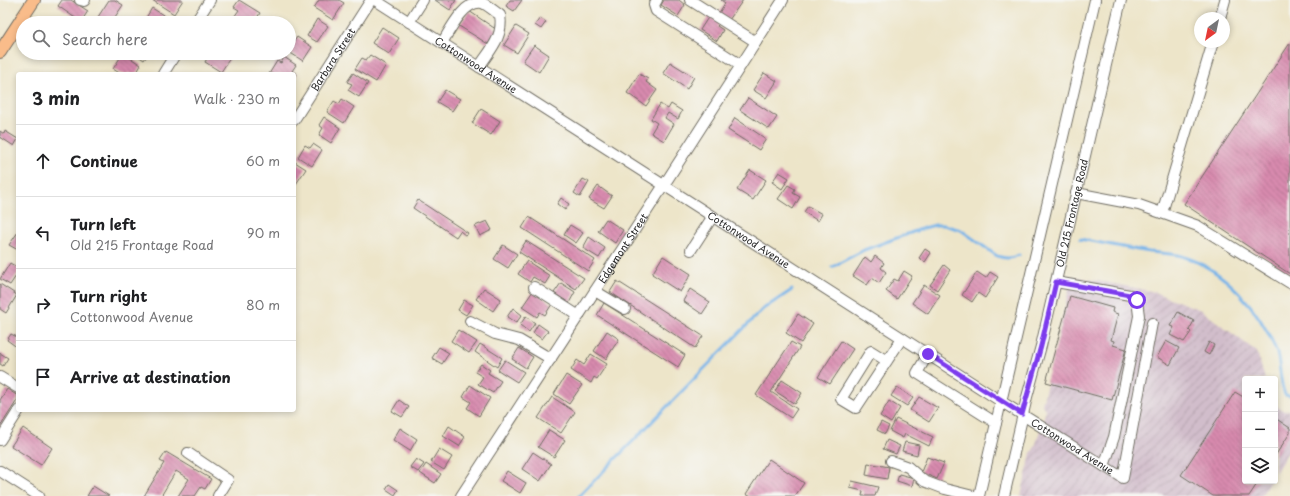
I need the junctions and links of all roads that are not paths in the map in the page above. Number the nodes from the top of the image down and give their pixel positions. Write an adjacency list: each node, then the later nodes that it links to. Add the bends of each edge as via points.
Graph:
1 (34, 0): 15 (main road)
2 (80, 0): 3 (street)
3 (86, 0)
4 (210, 0): 16 (street)
5 (371, 0): 27 (street, Barbara Street)
6 (375, 0): 17 (street, Cottonwood Avenue)
7 (423, 0): 17 (street)
8 (657, 0): 24 (street, via 654,5 656,11)
9 (690, 0): 19 (street)
10 (783, 0): 19 (street, Edgemont Street)
11 (1095, 0): 47 (street)
12 (1121, 0): 29 (street, Old 215 Frontage Road)
13 (1225, 0): 14 (street)
14 (1222, 12)
15 (24, 16)
16 (200, 16)
17 (409, 22): 20 (street, Cottonwood Avenue)
18 (16, 28): 22 (main road)
19 (756, 42): 24 (street, Edgemont Street)
20 (442, 43): 25 (street, Cottonwood Avenue); 25 (street, via 466,7 474,3 483,3 500,15 502,24 500,33)
21 (1211, 48): 30 (street)
22 (0, 52)
23 (172, 60): 26 (street)
24 (741, 65): 28 (street, Edgemont Street)
25 (479, 67): 28 (street, Cottonwood Avenue)
26 (164, 72)
27 (296, 117)
28 (664, 185): 31 (street, Cottonwood Avenue); 36 (street, Edgemont Street)
29 (1076, 193): 30 (street, via 1139,205); 33 (street, Old 215 Frontage Road)
30 (1162, 213): 34 (street, via 1198,226)
31 (713, 216): 32 (street); 41 (street, Cottonwood Avenue)
32 (691, 250)
33 (1056, 282): 49 (street, Old 215 Frontage Road); 54 (street, via 1130,295 1137,300 1139,316 1114,437)
34 (1290, 283)
35 (534, 287): 38 (street)
36 (595, 291): 37 (street); 38 (street, Edgemont Street)
37 (625, 309)
38 (579, 316): 43 (street, Edgemont Street)
39 (470, 321): 43 (street, via 495,334 519,340)
40 (1152, 323): 54 (street, Cottonwood Avenue, via 1123,478)
41 (902, 338): 42 (street, Cottonwood Avenue); 44 (street)
42 (928, 354): 47 (street, Cottonwood Avenue); 50 (street, via 918,373)
43 (550, 360): 58 (street, Edgemont Street)
44 (887, 361): 44 (street, via 856,408 841,399 871,351)
45 (0, 377): 46 (street)
46 (16, 387)
47 (1002, 402): 49 (street, Cottonwood Avenue); 50 (street)
48 (18, 412): 51 (street)
49 (1022, 414): 54 (street, Cottonwood Avenue); 61 (street, Old 215 Frontage Road)
50 (996, 424): 60 (street)
51 (0, 440)
52 (188, 453): 57 (street, via 228,480)
53 (891, 461): 59 (street, via 908,467 924,481)
54 (1104, 466)
55 (0, 471): 56 (street)
56 (39, 496)
57 (218, 496)
58 (461, 496)
59 (973, 496)
60 (979, 496)
61 (1004, 496)

